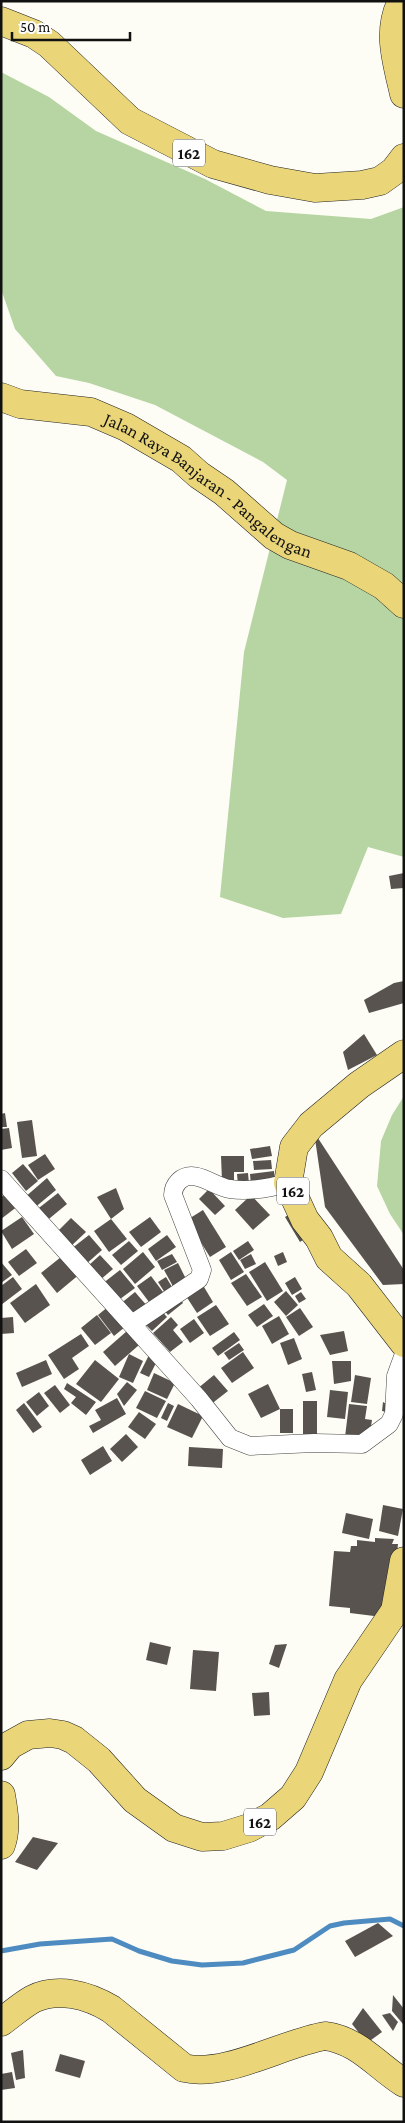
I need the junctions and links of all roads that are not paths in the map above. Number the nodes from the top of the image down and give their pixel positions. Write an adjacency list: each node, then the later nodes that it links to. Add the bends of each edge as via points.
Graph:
1 (402, 1): 3 (main road, via 393,44)
2 (1, 21): 4 (main road, 162, via 34,34 49,44 130,121 213,164 270,180 315,188 380,181 394,172)
3 (404, 94)
4 (404, 158)
5 (1, 397): 6 (main road, Jalan Raya Banjaran - Pangalengan, via 20,404 91,412 126,427 181,459 274,536 290,546 349,566 384,586)
6 (404, 604)
7 (404, 1054): 9 (main road, 162, via 310,1125 294,1147)
8 (1, 1179): 10 (street)
9 (288, 1183): 10 (street, via 265,1189 229,1189 193,1176 178,1182 173,1195 202,1270 198,1279); 11 (main road, 162, via 305,1220 329,1258 359,1286)
10 (132, 1324): 12 (street, via 230,1438 250,1446 368,1441 388,1424 394,1414 396,1376)
11 (404, 1343)
12 (404, 1354)
13 (402, 1577): 14 (main road, 162, via 395,1611 348,1680 309,1772 293,1797 270,1817 249,1828 223,1836 202,1837 174,1828 135,1800 99,1760 63,1735 28,1735 10,1745)
14 (1, 1756)
15 (1, 1795): 16 (main road, via 5,1820)
16 (1, 1845)
17 (1, 2022): 18 (main road, via 33,1999 66,1993 100,2002 184,2068 218,2069 325,2036 341,2038)
18 (404, 2083)

